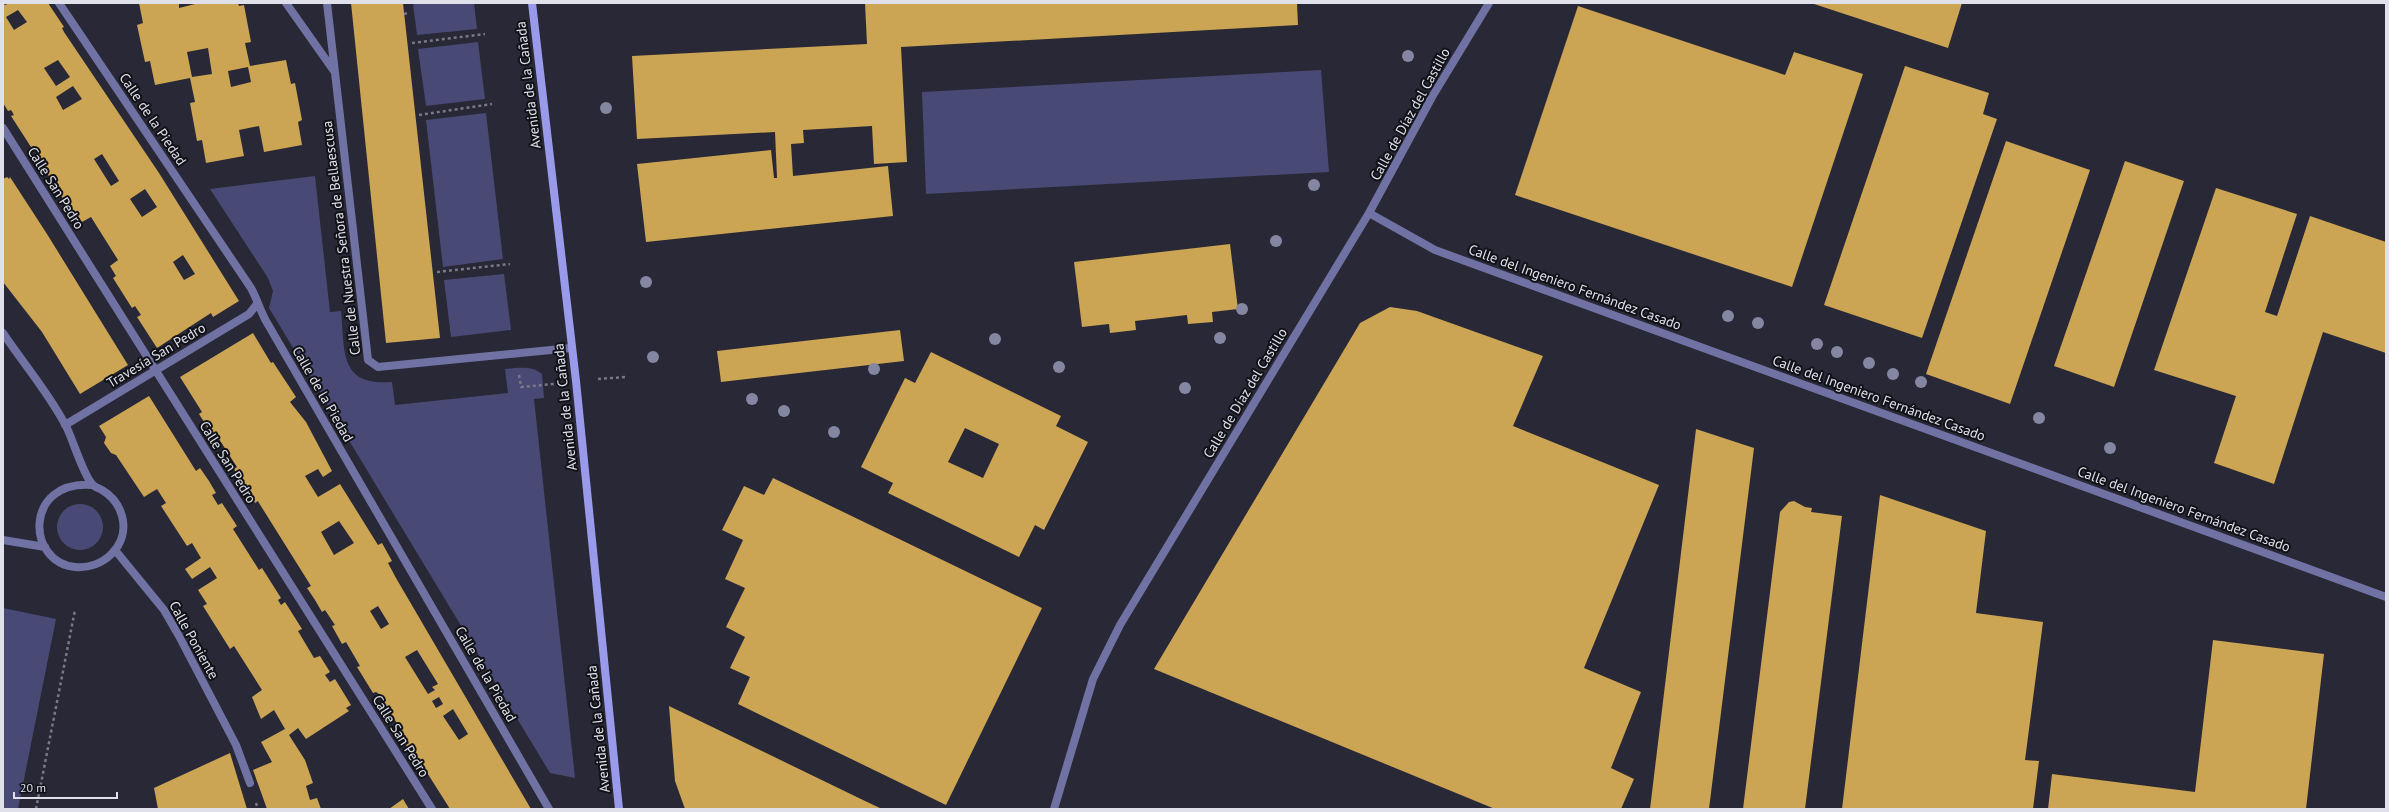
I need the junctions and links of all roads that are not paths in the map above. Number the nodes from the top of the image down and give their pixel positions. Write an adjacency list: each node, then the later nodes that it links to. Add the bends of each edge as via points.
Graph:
1 (59, 3): 9 (street, Calle de la Piedad, via 251,288 257,298)
2 (286, 3): 6 (street)
3 (327, 3): 6 (street, Calle de Nuestra Señora de Bellaescusa)
4 (532, 3): 11 (street, Avenida de la Cañada)
5 (1489, 3): 8 (street, Calle de Díaz del Castillo, via 1432,97)
6 (335, 72): 11 (street, Calle de Nuestra Señora de Bellaescusa, via 368,360 378,367)
7 (3, 128): 12 (street, Calle San Pedro)
8 (1369, 213): 18 (street, Calle del Ingeniero Fernández Casado, via 1435,250); 23 (street, Calle de Díaz del Castillo, via 1120,625 1093,679)
9 (257, 304): 12 (street, Travesía San Pedro, via 250,314); 21 (street, Calle de la Piedad)
10 (3, 333): 13 (street)
11 (571, 348): 22 (street, Avenida de la Cañada)
12 (155, 370): 13 (street, Travesía San Pedro); 20 (street, Calle San Pedro)
13 (65, 425): 14 (street)
14 (92, 485): 16 (street, via 64,487 52,495 43,506 40,534); 17 (street, via 112,497 119,506 123,529)
15 (3, 540): 16 (street)
16 (45, 547): 17 (street, via 52,556 73,567 96,565)
17 (115, 550): 19 (street, Calle Poniente, via 164,610 236,745)
18 (2386, 597)
19 (250, 783)
20 (432, 809)
21 (549, 809)
22 (620, 809)
23 (1054, 809)

